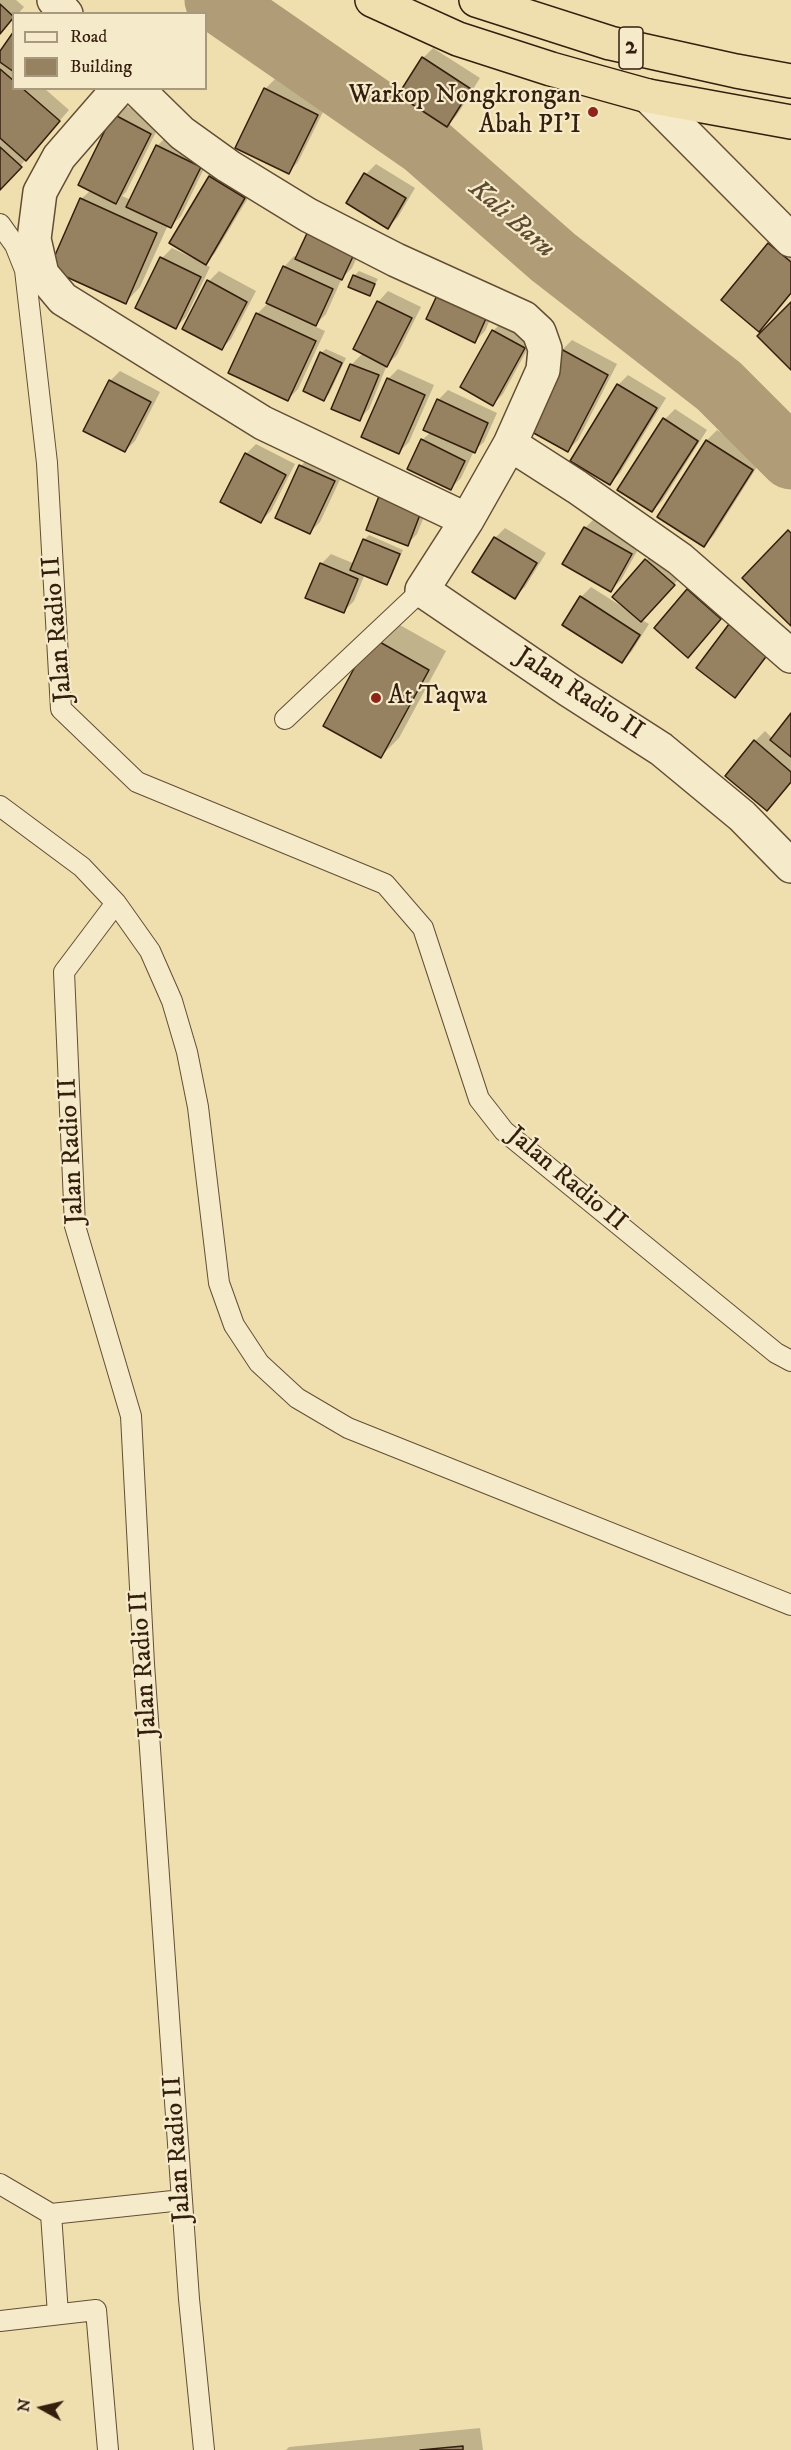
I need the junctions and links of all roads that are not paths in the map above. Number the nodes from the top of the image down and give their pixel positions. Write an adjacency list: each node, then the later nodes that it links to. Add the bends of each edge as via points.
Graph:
1 (54, 0): 4 (street)
2 (372, 0): 8 (highway, 2, via 458,39)
3 (476, 0): 5 (highway, 2, via 610,43)
4 (64, 12)
5 (791, 81)
6 (117, 90): 13 (street, via 59,157 40,192 34,239 42,274 49,283 63,299 263,423)
7 (138, 90): 12 (street, via 182,133 308,215 524,318 539,332 545,349 543,370)
8 (648, 96): 9 (highway, 2); 11 (street)
9 (791, 122)
10 (0, 224): 20 (lane, Jalan Radio II, via 15,244 25,270 47,463 61,709 137,782 385,884 423,927 479,1099 504,1131 776,1353)
11 (791, 240)
12 (510, 444): 13 (street); 15 (street, via 680,559)
13 (467, 520): 14 (street)
14 (422, 590): 16 (lane); 18 (street, Jalan Radio II, via 661,749 742,816)
15 (791, 656)
16 (285, 718)
17 (0, 806): 19 (lane, via 82,867)
18 (791, 866)
19 (116, 903): 21 (lane, via 150,951 172,1002 198,1107 219,1283 234,1325 259,1363 297,1398 348,1428); 23 (lane, Jalan Radio II, via 64,972 75,1226 130,1416)
20 (791, 1361)
21 (791, 1605)
22 (0, 2184): 24 (lane)
23 (182, 2200): 24 (lane); 28 (lane, Jalan Radio II)
24 (51, 2214): 25 (lane)
25 (58, 2314): 26 (lane); 27 (lane, via 96,2310)
26 (0, 2321)
27 (108, 2450)
28 (204, 2450)

